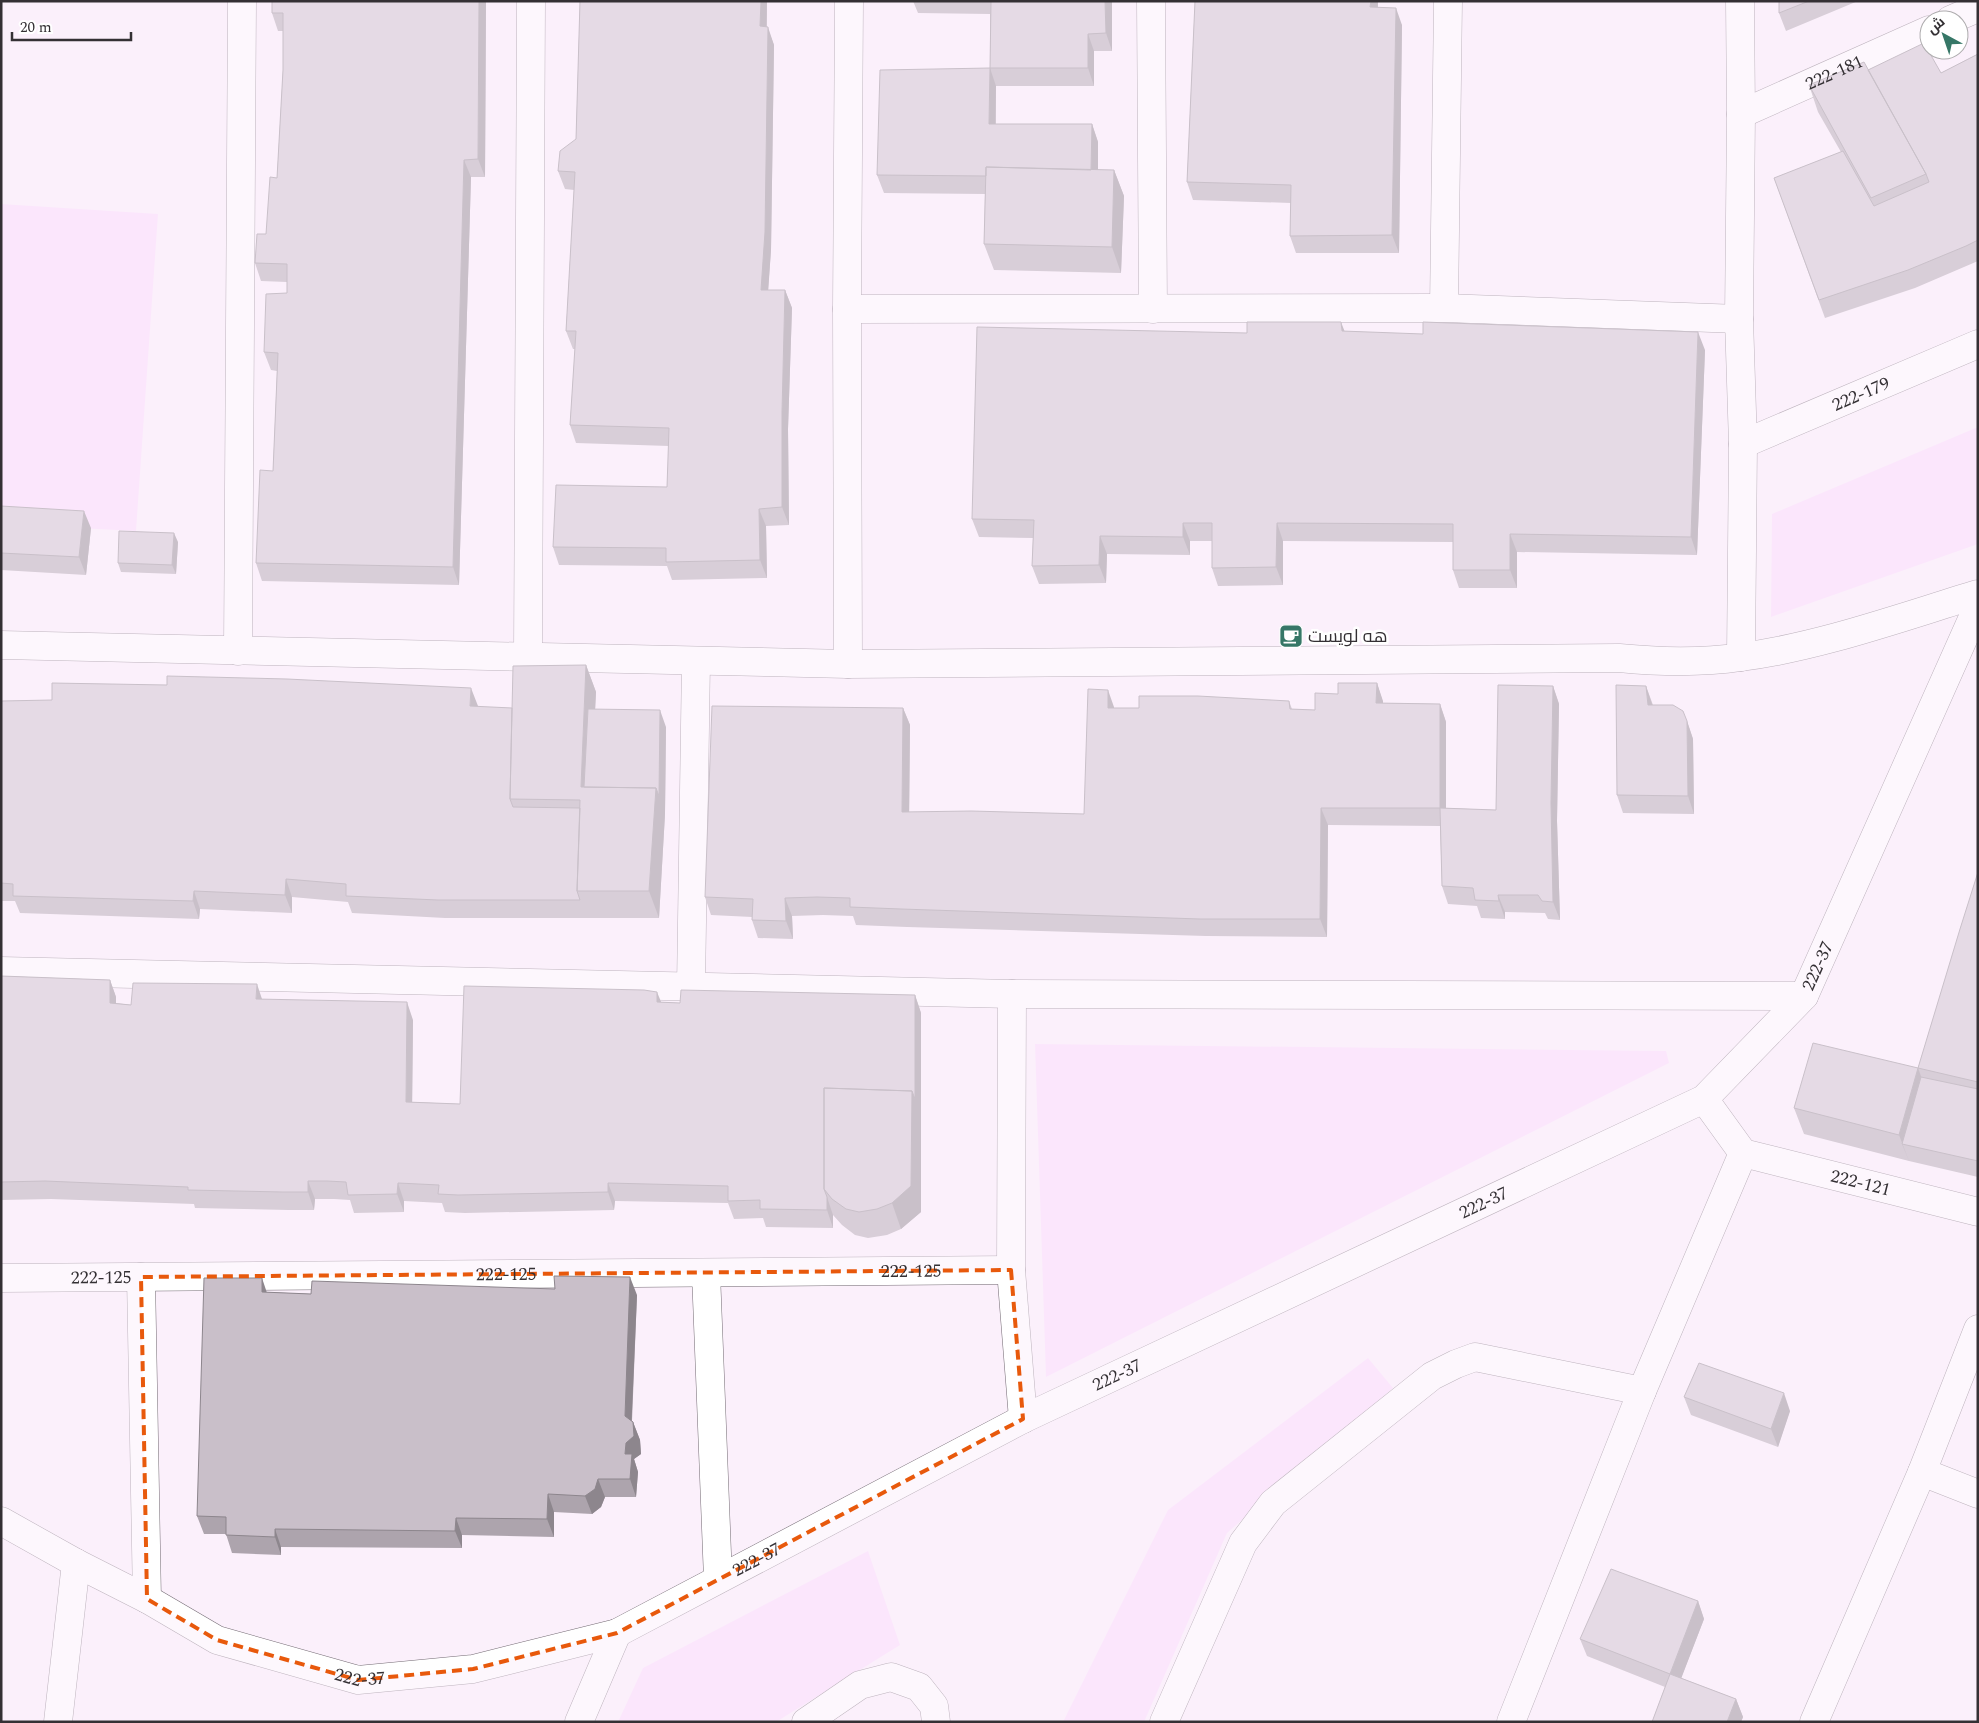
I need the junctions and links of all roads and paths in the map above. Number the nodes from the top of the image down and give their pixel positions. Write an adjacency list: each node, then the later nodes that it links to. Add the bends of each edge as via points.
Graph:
1 (242, 1): 18 (street)
2 (531, 1): 19 (street)
3 (849, 1): 10 (street)
4 (1151, 1): 11 (street)
5 (1448, 1): 9 (street)
6 (1740, 1): 8 (street)
7 (1919, 34): 8 (street, 222-181)
8 (1741, 114): 12 (street)
9 (1444, 308): 11 (street); 12 (street)
10 (847, 309): 11 (street); 22 (street)
11 (1152, 309)
12 (1739, 320): 14 (street)
13 (1978, 344): 14 (street, 222-179)
14 (1742, 444): 20 (street)
15 (1978, 594): 20 (street, via 1782,651)
16 (1978, 606): 26 (street, 222-37)
17 (1, 645): 18 (street)
18 (238, 651): 19 (street)
19 (528, 657): 21 (street)
20 (1741, 658): 22 (street, via 1660,662 1609,658)
21 (696, 661): 22 (street); 24 (street)
22 (848, 664)
23 (1, 972): 24 (street)
24 (691, 987): 25 (street)
25 (1012, 994): 26 (street); 30 (street)
26 (1804, 996): 27 (street, 222-37)
27 (1704, 1099): 28 (street); 36 (street, 222-37)
28 (1743, 1153): 29 (street, 222-121); 35 (street)
29 (1978, 1212)
30 (1011, 1270): 31 (street, 222-125); 36 (street)
31 (706, 1273): 32 (street, 222-125); 41 (street)
32 (142, 1277): 33 (street, 222-125); 42 (street)
33 (1, 1278)
34 (1978, 1329): 37 (street)
35 (1642, 1391): 48 (street, via 1475,1357 1432,1376 1273,1503 1243,1542); 49 (street)
36 (1023, 1419): 41 (street, 222-37)
37 (1922, 1472): 38 (street); 50 (street)
38 (1978, 1494)
39 (1, 1521): 40 (street, 222-37)
40 (76, 1563): 42 (street, 222-37); 44 (street)
41 (718, 1579): 43 (street, 222-37)
42 (147, 1599): 43 (street, 222-37, via 217,1640 358,1680 473,1669)
43 (617, 1633): 45 (street)
44 (58, 1722)
45 (579, 1722)
46 (806, 1722): 47 (street, via 860,1685 891,1677 919,1687 934,1706)
47 (936, 1722)
48 (1164, 1722)
49 (1510, 1722)
50 (1814, 1722)

